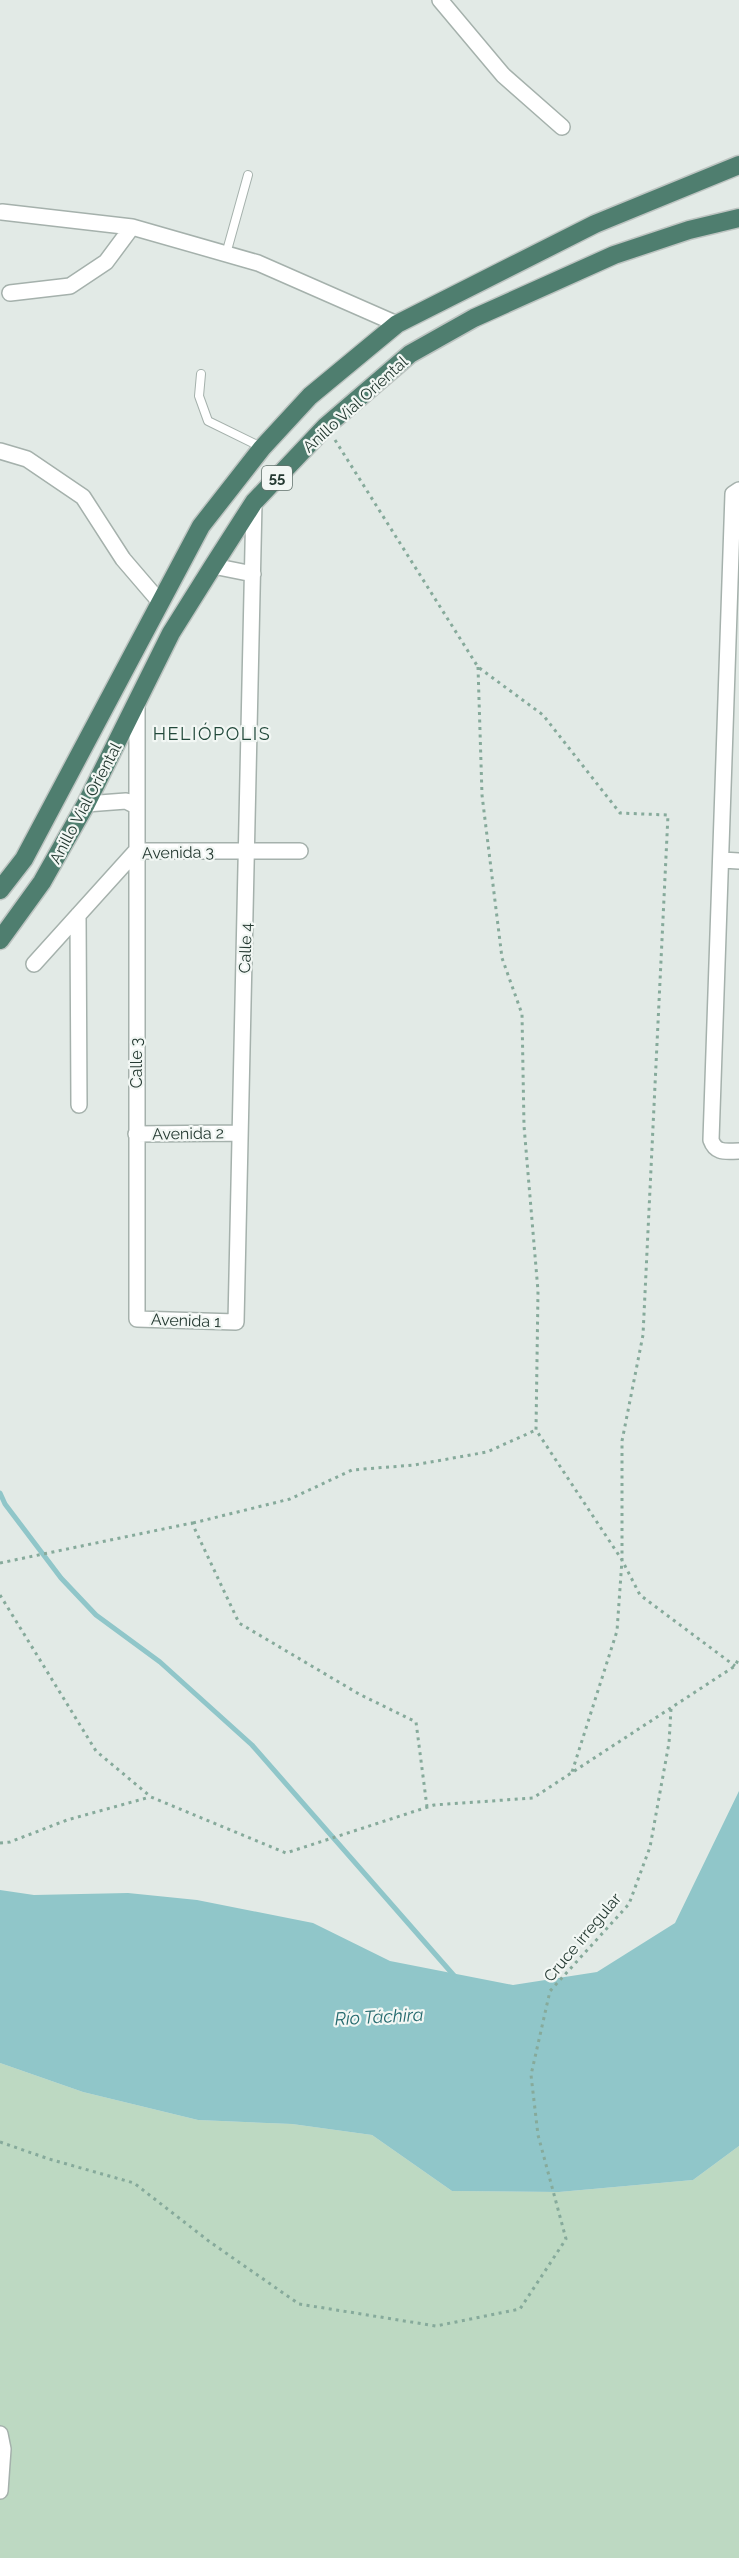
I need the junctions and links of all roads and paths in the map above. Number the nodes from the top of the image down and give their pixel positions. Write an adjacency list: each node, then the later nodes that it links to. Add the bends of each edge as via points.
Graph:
1 (440, 0): 2 (street, via 503,75)
2 (562, 127)
3 (739, 165): 10 (highway, Anillo Vial Oriental / 55, via 595,224)
4 (248, 175): 8 (lane)
5 (2, 212): 7 (street)
6 (739, 218): 12 (highway, Anillo Vial Oriental / 55, via 614,255 474,318 410,354)
7 (132, 226): 8 (street); 9 (street, via 106,262 70,286)
8 (226, 254): 10 (street, via 258,263)
9 (10, 293)
10 (397, 324): 13 (highway, Anillo Vial Oriental / 55, via 310,396)
11 (201, 374): 13 (lane, via 199,396 208,421)
12 (326, 426): 16 (highway, Anillo Vial Oriental / 55); 20 (path)
13 (262, 448): 19 (highway, Anillo Vial Oriental / 55, via 201,526)
14 (0, 451): 19 (street, via 27,459 83,497 123,559)
15 (739, 490): 27 (street, via 733,494)
16 (255, 502): 17 (highway, Anillo Vial Oriental / 55); 18 (street, Calle 4)
17 (213, 566): 18 (street); 21 (highway, Anillo Vial Oriental / 55, via 171,633)
18 (253, 574): 25 (street, Calle 4)
19 (159, 601): 29 (highway, Anillo Vial Oriental / 55, via 24,859)
20 (478, 667): 39 (path, via 482,795 499,935 502,958 522,1014 524,1126 538,1291); 41 (path, via 543,715 620,813 668,815 643,1335 622,1441)
21 (137, 705): 22 (highway, Anillo Vial Oriental / 55); 23 (street, Calle 3)
22 (86, 804): 23 (street, via 126,801); 31 (highway, Anillo Vial Oriental / 55, via 42,882)
23 (136, 806): 24 (street, Calle 3)
24 (136, 851): 25 (street, Avenida 3); 30 (street, Avenida 3); 35 (street, Calle 3)
25 (248, 851): 26 (street, Avenida 3); 34 (street, Calle 4)
26 (300, 851)
27 (722, 860): 28 (street); 36 (street, via 711,1140 719,1151)
28 (739, 861)
29 (0, 890)
30 (78, 915): 32 (street, Avenida 3); 33 (street)
31 (0, 940)
32 (34, 964)
33 (79, 1105)
34 (239, 1133): 35 (street, Avenida 2); 38 (street, Calle 4)
35 (136, 1134): 37 (street, Calle 3)
36 (739, 1151)
37 (136, 1319): 38 (street, Avenida 1)
38 (236, 1322)
39 (536, 1430): 40 (path, via 487,1452 414,1465 352,1470 290,1499); 41 (path)
40 (192, 1523): 42 (path); 49 (path, via 239,1623 359,1694 416,1722)
41 (622, 1560): 45 (path, via 640,1595); 47 (path, via 617,1631)
42 (0, 1563)
43 (0, 1595): 48 (path, via 96,1751)
44 (739, 1658): 45 (path)
45 (735, 1666): 46 (path)
46 (671, 1708): 47 (path); 51 (path, Cruce irregular, via 669,1743 650,1847 629,1904 550,1991 531,2076 538,2135 566,2239 520,2309 436,2326 299,2304 134,2183)
47 (572, 1772): 49 (path, via 533,1798)
48 (151, 1797): 49 (path, via 286,1854); 50 (path)
49 (427, 1807)
50 (0, 1843)
51 (0, 2142)
52 (0, 2434): 53 (street)
53 (0, 2491)

